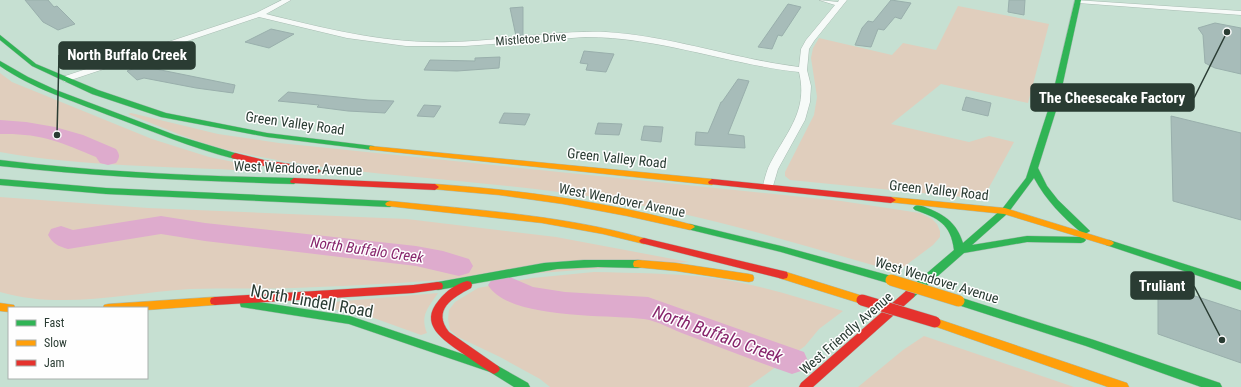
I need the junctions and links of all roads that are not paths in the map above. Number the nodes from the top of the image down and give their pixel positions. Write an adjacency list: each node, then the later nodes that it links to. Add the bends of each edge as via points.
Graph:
1 (286, 0): 6 (street)
2 (823, 0): 4 (street)
3 (1078, 1): 5 (street); 12 (main road, West Friendly Avenue, via 1055,101)
4 (841, 2): 9 (street, via 810,40 805,49)
5 (1241, 13)
6 (259, 15): 9 (street, Mistletoe Drive, via 348,36 410,44 464,44 589,34 624,36 663,41 761,65); 10 (street)
7 (0, 37): 10 (main road, Green Valley Road, via 34,65)
8 (0, 63): 13 (main road, via 43,88 203,148 264,163)
9 (803, 70): 16 (street, via 808,86 800,120 773,169)
10 (65, 79): 16 (main road, Green Valley Road, via 164,115 267,135)
11 (0, 163): 17 (main road, West Wendover Avenue, via 121,176)
12 (1034, 166): 19 (main road, West Friendly Avenue, via 1030,178); 20 (main road, via 1048,197)
13 (326, 172)
14 (341, 174): 17 (main road)
15 (0, 182): 26 (main road, via 106,191 401,204 513,216 661,244 799,279)
16 (768, 186): 18 (main road, Green Valley Road)
17 (443, 187): 33 (main road, West Wendover Avenue, bridge, via 545,199 742,239 960,301)
18 (892, 199): 19 (main road, Green Valley Road); 21 (main road, via 946,221 957,233)
19 (1006, 211): 20 (main road, Green Valley Road); 21 (main road, West Friendly Avenue)
20 (1092, 237): 21 (main road, via 1082,240 1027,239); 25 (main road, Green Valley Road)
21 (960, 251): 31 (main road, West Friendly Avenue)
22 (477, 280): 23 (main road, via 567,265 632,264 676,267); 27 (main road, via 413,289); 29 (main road, via 450,294 438,310 436,319 439,328 450,338)
23 (761, 280)
24 (776, 283): 26 (main road)
25 (1241, 286)
26 (850, 296): 32 (main road, bridge, via 935,322)
27 (215, 301): 28 (main road, North Lindell Road); 29 (main road, North Lindell Road, via 350,320)
28 (123, 307)
29 (494, 369): 30 (main road, North Lindell Road)
30 (524, 387)
31 (805, 387)
32 (1123, 387)
33 (1216, 387)

